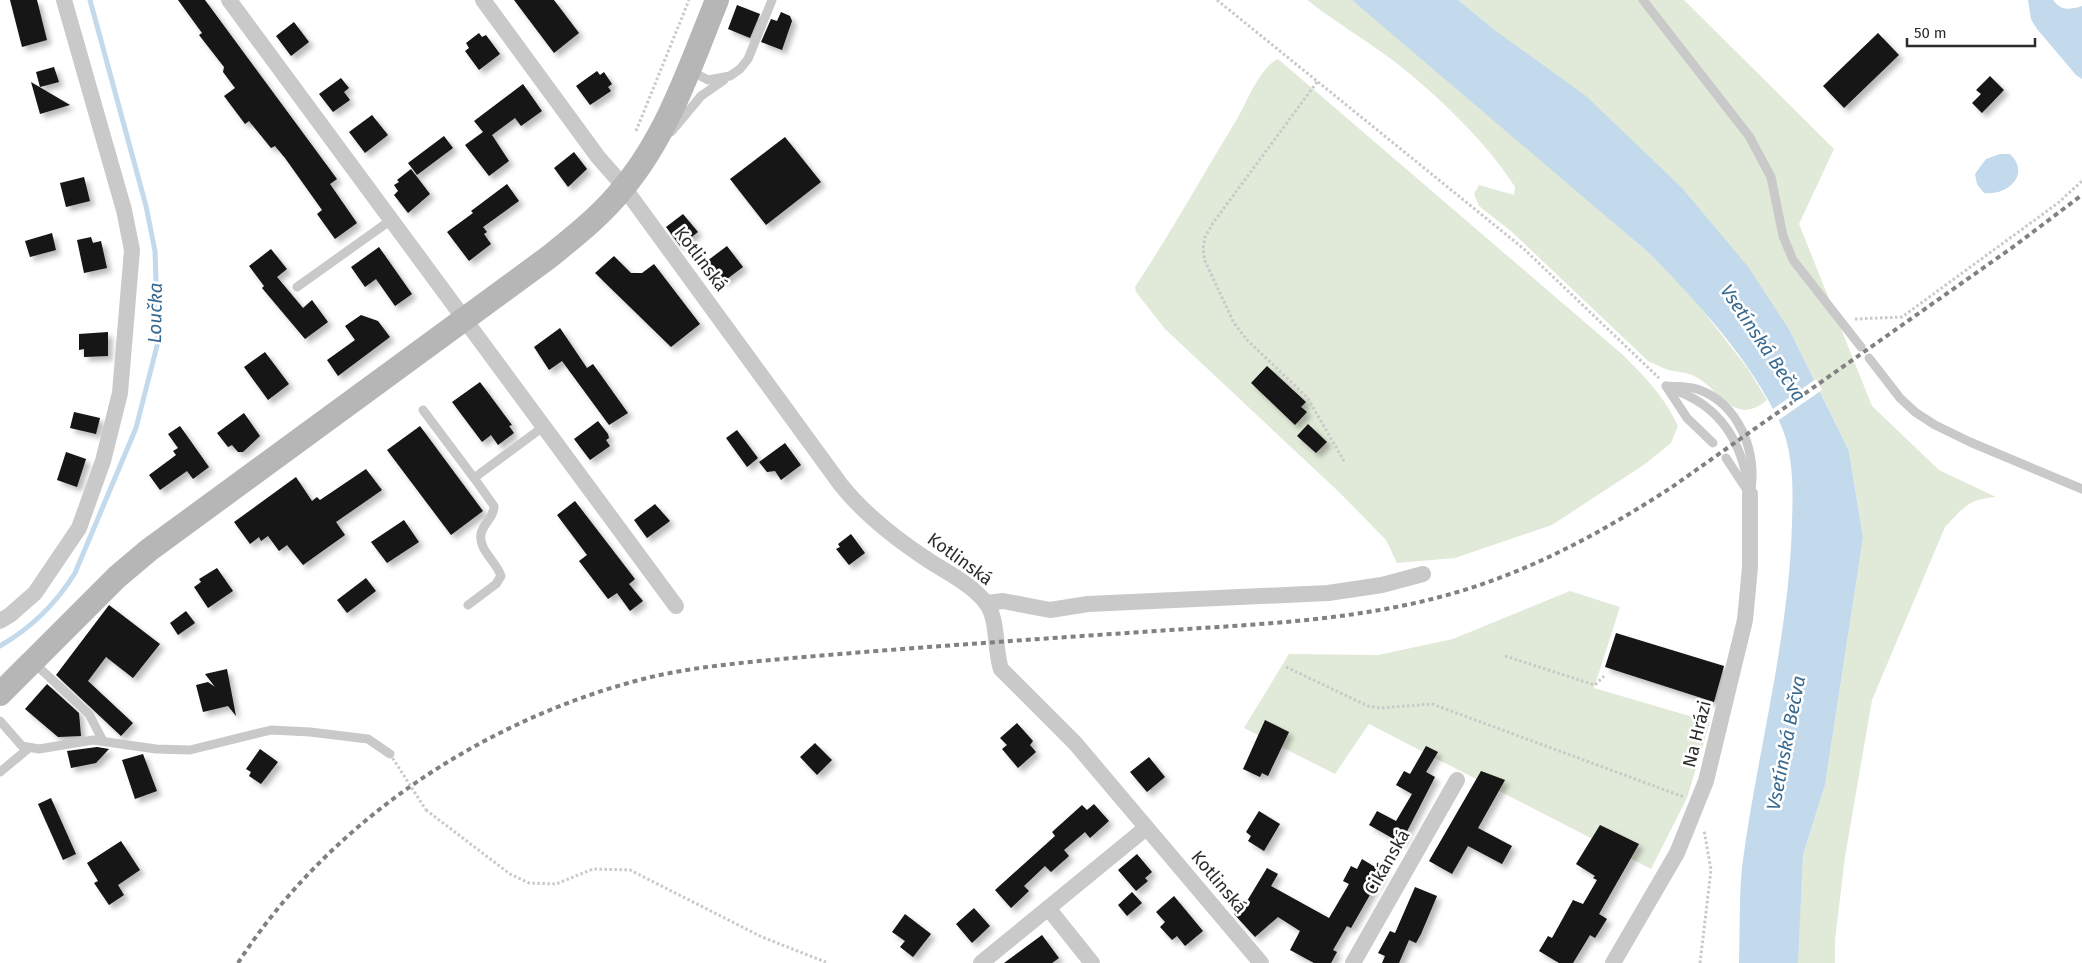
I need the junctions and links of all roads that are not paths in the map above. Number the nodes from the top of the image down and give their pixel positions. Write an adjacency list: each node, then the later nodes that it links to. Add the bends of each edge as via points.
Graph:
1 (64, 0): 27 (street, via 124,210 132,250 120,393 103,461 78,528 35,593)
2 (229, 0): 11 (street)
3 (483, 0): 10 (street, Kotlinská)
4 (717, 0): 7 (main road)
5 (772, 0): 8 (lane, via 748,59)
6 (1644, 0): 14 (lane, via 1749,136 1771,177 1783,236 1793,260)
7 (689, 70): 8 (lane, via 708,80); 9 (main road)
8 (730, 76): 9 (lane, via 701,96 672,132)
9 (641, 144): 10 (main road)
10 (624, 188): 13 (main road, via 572,238); 24 (street, Kotlinská, via 853,500 889,532)
11 (391, 220): 12 (lane); 13 (street)
12 (297, 286)
13 (464, 319): 17 (street); 28 (main road, via 149,550 117,577)
14 (1861, 347)
15 (1869, 358): 21 (lane, via 1900,398 1935,425)
16 (423, 410): 20 (lane)
17 (543, 427): 20 (lane); 26 (street)
18 (1713, 443): 22 (lane, via 1687,418 1666,386 1704,402 1718,415 1741,456)
19 (1726, 458): 22 (lane)
20 (474, 478): 25 (lane, via 494,506 483,529 482,543 501,576 496,584)
21 (2082, 489)
22 (1750, 494): 42 (street, Na Hrázi, via 1750,567 1745,620 1699,803 1677,853)
23 (1423, 574): 24 (street, via 1328,593 1088,604 1050,610 1002,602)
24 (986, 603): 36 (street, Kotlinská, via 994,620 996,654 1001,669 1075,743)
25 (468, 605)
26 (676, 606)
27 (0, 621)
28 (32, 662): 29 (main road); 31 (lane, via 89,714)
29 (0, 694)
30 (0, 721): 32 (lane, via 15,740)
31 (103, 741): 32 (lane); 33 (lane, via 156,749 190,750 271,730 368,739)
32 (29, 748): 34 (lane)
33 (390, 754)
34 (0, 772)
35 (1457, 780): 41 (street, Cikánská)
36 (1146, 828): 37 (street); 40 (street, Kotlinská)
37 (1048, 908): 38 (street); 39 (street)
38 (981, 963)
39 (1092, 963)
40 (1261, 963)
41 (1353, 963)
42 (1613, 963)

